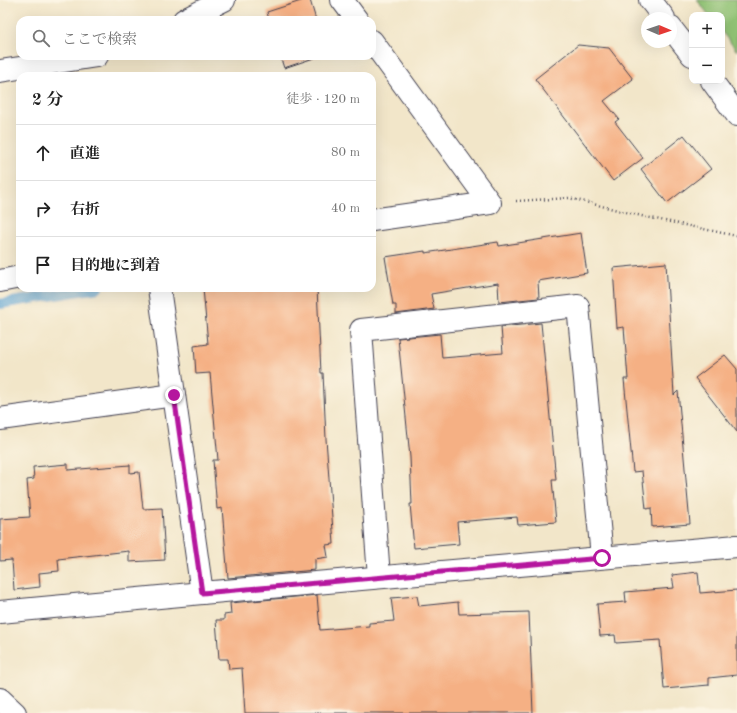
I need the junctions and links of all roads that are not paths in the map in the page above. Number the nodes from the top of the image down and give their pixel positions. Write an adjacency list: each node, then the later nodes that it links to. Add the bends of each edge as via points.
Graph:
1 (224, 0): 5 (street)
2 (342, 0): 6 (street)
3 (650, 0): 4 (street)
4 (659, 12)
5 (192, 16)
6 (353, 16)
7 (677, 36): 9 (street)
8 (376, 46): 14 (street, via 490,203)
9 (689, 51)
10 (73, 60): 11 (street)
11 (0, 72)
12 (714, 84): 13 (street)
13 (737, 115)
14 (376, 219)
15 (16, 278): 16 (street)
16 (0, 281)
17 (160, 292): 18 (street)
18 (174, 395): 19 (street); 23 (street)
19 (0, 419)
20 (737, 546): 21 (street)
21 (602, 558): 22 (street); 22 (street, via 578,306 361,330)
22 (379, 577): 23 (street)
23 (202, 593): 24 (street)
24 (0, 612)
25 (0, 699): 26 (street)
26 (15, 713)

